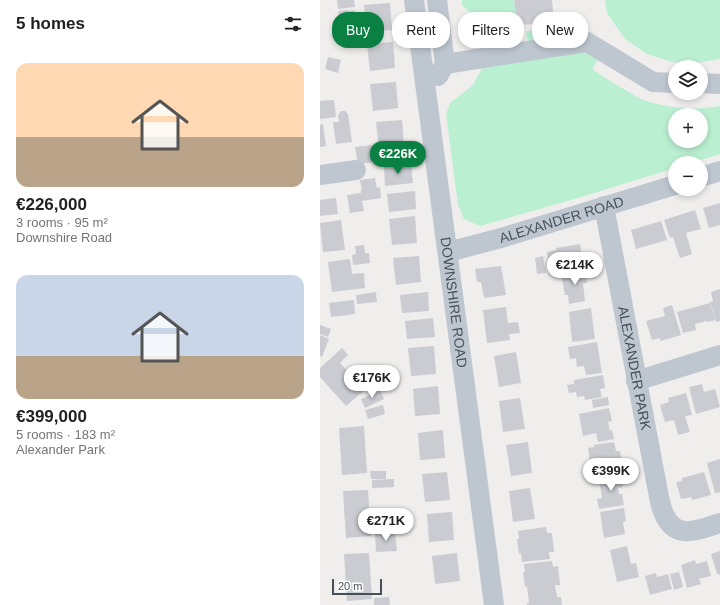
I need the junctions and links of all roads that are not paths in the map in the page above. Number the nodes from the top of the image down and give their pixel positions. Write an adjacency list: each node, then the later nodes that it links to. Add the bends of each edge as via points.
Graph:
1 (414, 0): 6 (street, DOWNSHIRE ROAD)
2 (437, 0): 3 (street)
3 (445, 64): 4 (street, via 587,42 653,82); 6 (street, via 438,76)
4 (668, 83)
5 (708, 83): 7 (street)
6 (426, 84): 14 (street, DOWNSHIRE ROAD)
7 (720, 84)
8 (356, 170): 10 (street)
9 (720, 171): 11 (street)
10 (320, 175)
11 (708, 175)
12 (668, 187): 13 (street, ALEXANDER ROAD)
13 (604, 206): 14 (street, ALEXANDER ROAD); 16 (street, ALEXANDER PARK)
14 (448, 252): 18 (street, DOWNSHIRE ROAD)
15 (720, 356): 16 (street)
16 (636, 381): 17 (street, ALEXANDER PARK, via 665,517 675,528 685,531 697,531)
17 (720, 523)
18 (494, 605)

